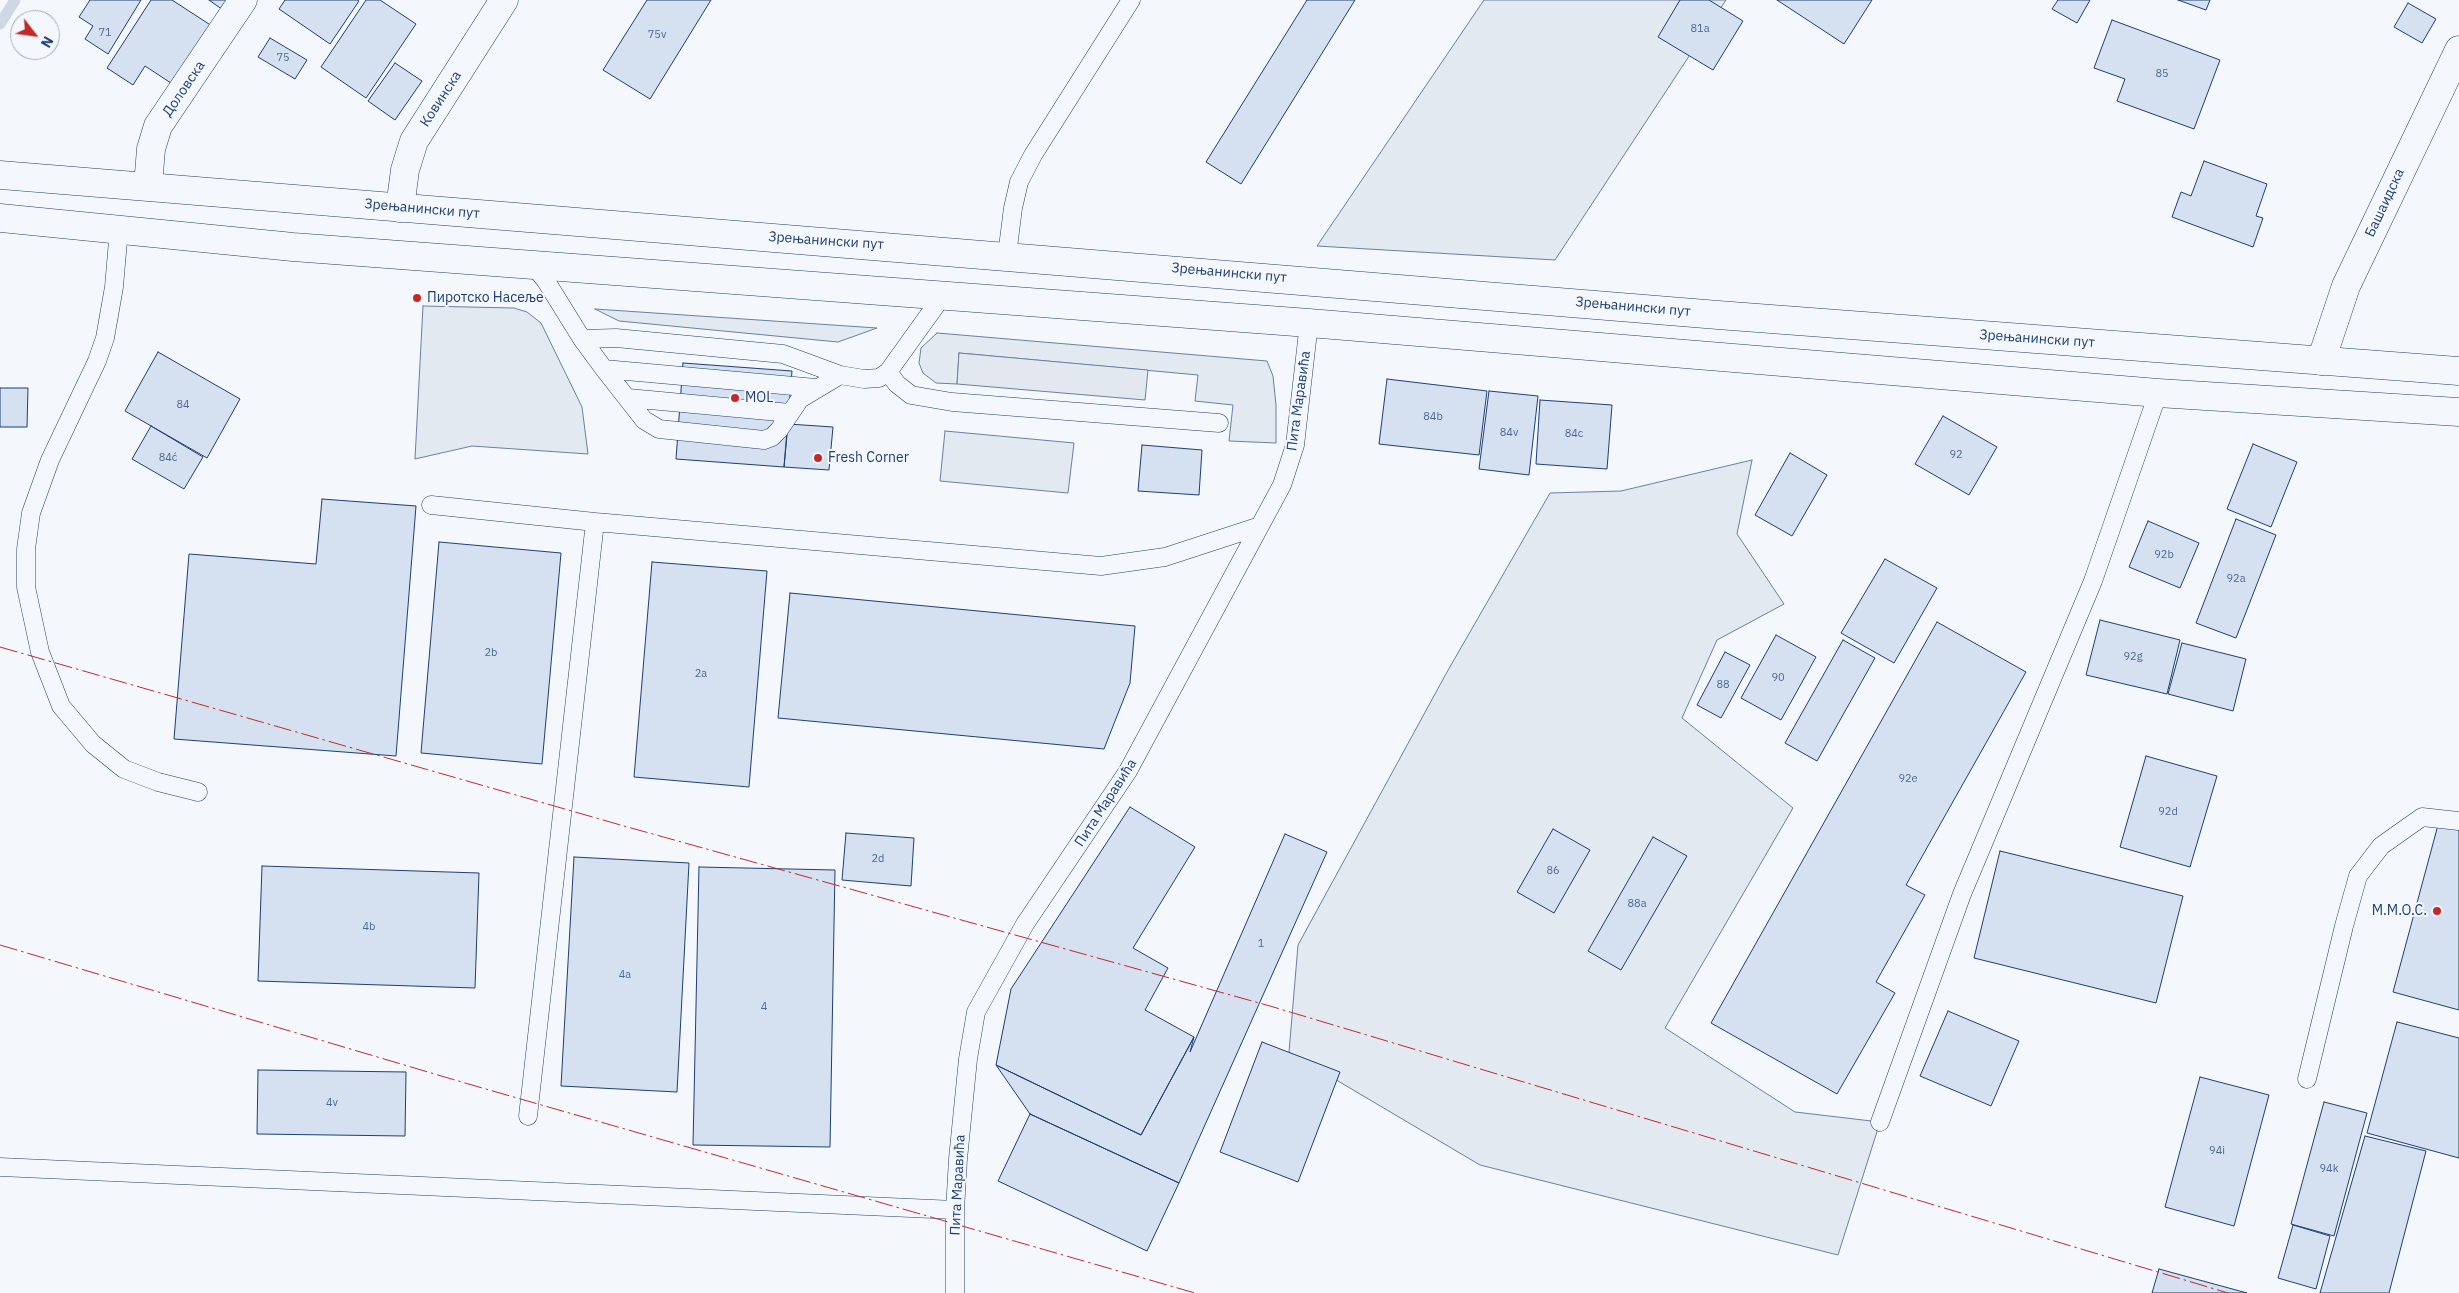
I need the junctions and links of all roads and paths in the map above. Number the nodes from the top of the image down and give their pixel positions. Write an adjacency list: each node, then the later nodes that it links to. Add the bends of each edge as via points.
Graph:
1 (243, 0): 6 (main road, Доловска, via 158,126 151,149)
2 (504, 0): 7 (main road, Ковинска, via 414,141 405,170)
3 (1131, 0): 10 (lane, via 1019,182)
4 (2459, 50): 15 (main road, Башаидска, via 2346,286)
5 (0, 174): 6 (main road, Зрењанински пут)
6 (148, 186): 7 (main road, Зрењанински пут)
7 (400, 208): 10 (main road, Зрењанински пут)
8 (0, 218): 9 (main road)
9 (120, 229): 11 (main road, via 293,247); 29 (lane, via 105,338 50,460 31,513 26,549 26,587 40,652 61,706 80,729 124,769)
10 (1008, 255): 15 (main road, Зрењанински пут, via 1718,315)
11 (534, 266): 12 (main road); 14 (lane)
12 (944, 294): 13 (main road); 18 (lane)
13 (1309, 323): 21 (main road); 28 (lane, Пита Маравића, via 1295,446 1282,485)
14 (582, 339): 16 (lane); 19 (lane, via 616,338 783,354)
15 (2321, 361): 17 (main road, Зрењанински пут)
16 (604, 369): 20 (lane); 22 (lane)
17 (2459, 371)
18 (888, 372): 19 (lane, via 879,378 864,379); 25 (lane, via 896,384 911,395 952,402)
19 (840, 375): 20 (lane)
20 (816, 388): 24 (lane)
21 (2158, 393): 23 (main road); 33 (lane, via 2094,581 1962,894)
22 (628, 398): 24 (lane); 24 (lane, via 644,420 659,429 764,440 779,430)
23 (2459, 412)
24 (790, 413)
25 (1219, 423)
26 (431, 505): 27 (lane)
27 (595, 522): 28 (lane, via 1101,566 1165,557); 32 (lane)
28 (1257, 527): 35 (lane, Пита Маравића, via 1128,771 1026,924 976,1012 963,1104)
29 (198, 792)
30 (2459, 821): 31 (lane, via 2422,818 2381,846 2358,876)
31 (2307, 1079)
32 (528, 1116)
33 (1880, 1122)
34 (0, 1167): 35 (lane)
35 (955, 1210): 36 (lane, Пита Маравића)
36 (955, 1293)

